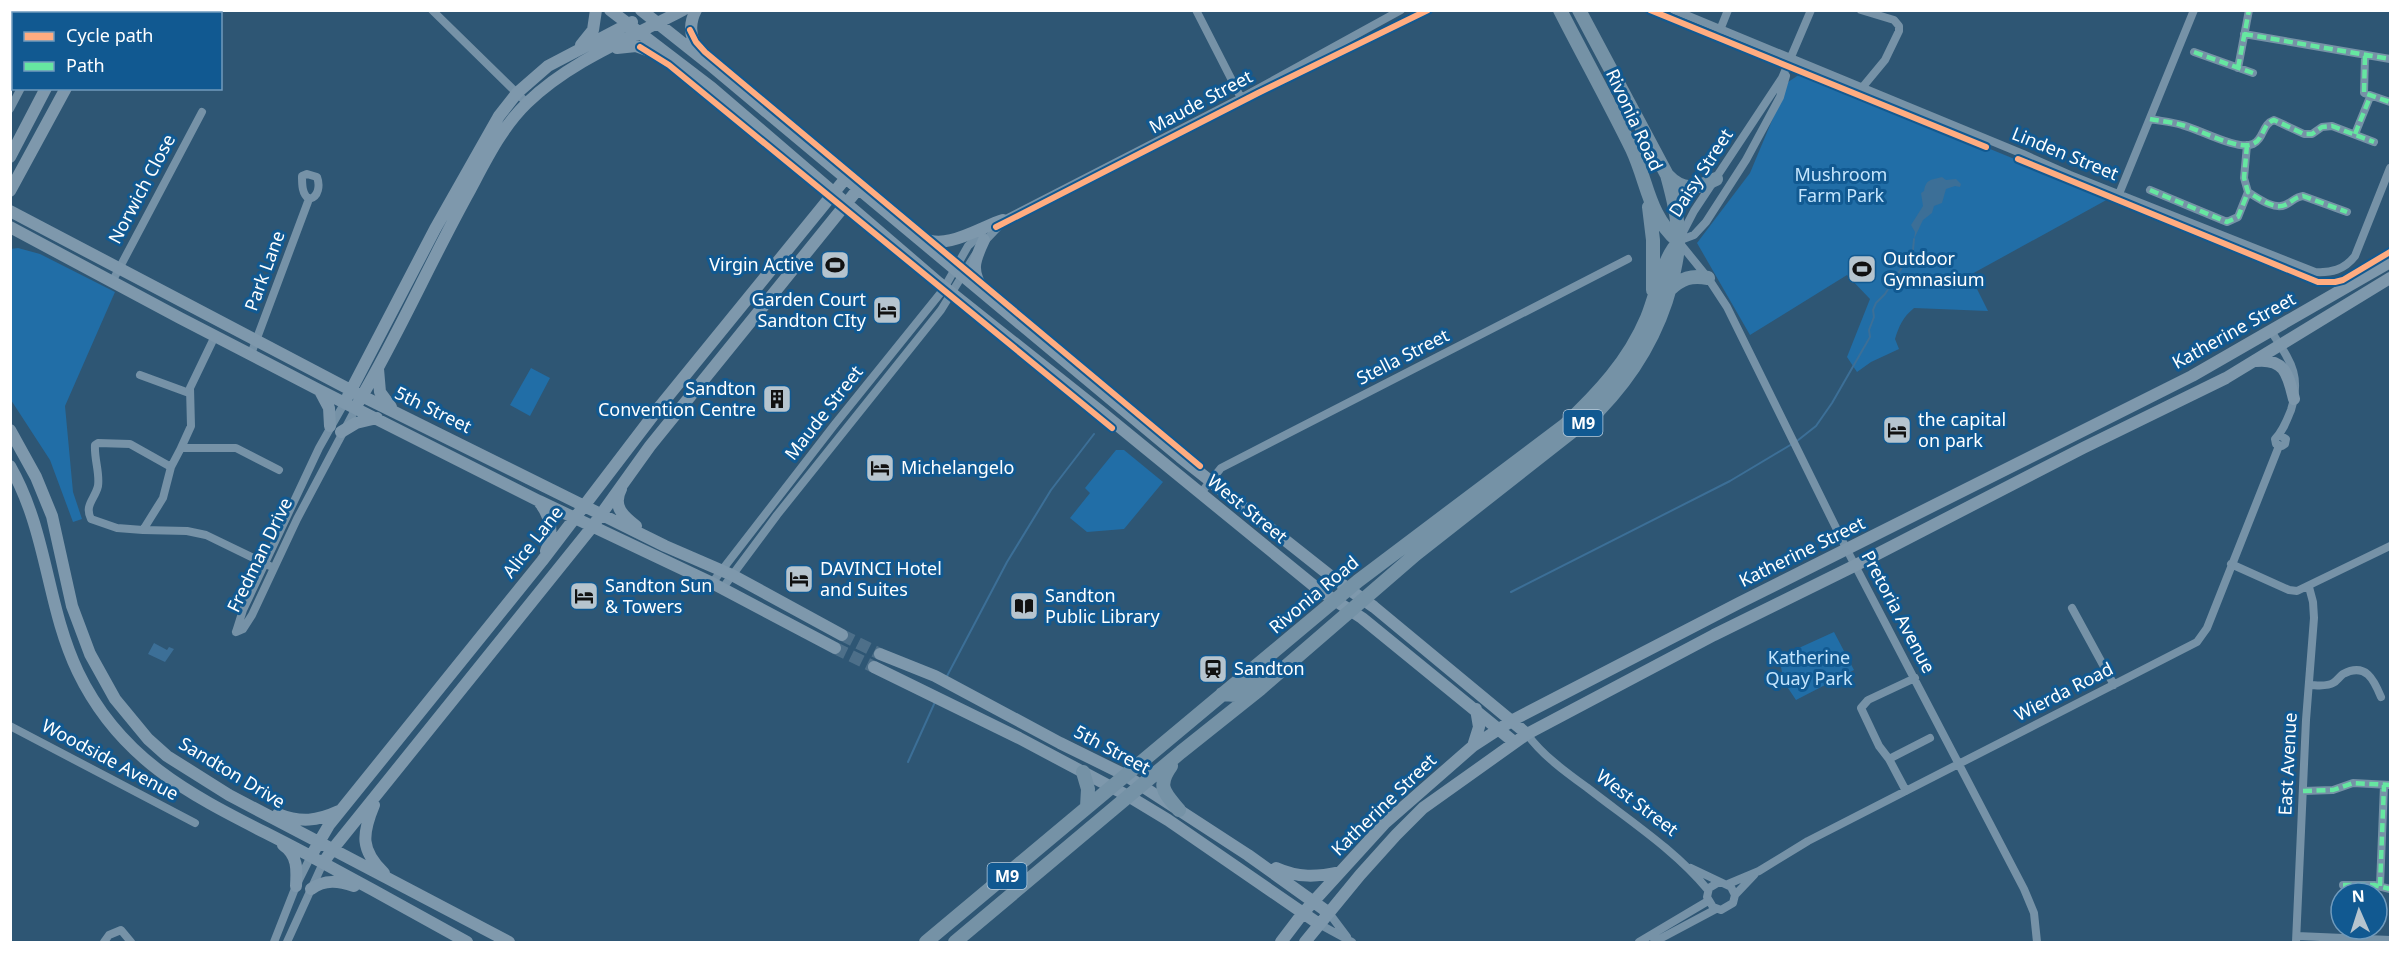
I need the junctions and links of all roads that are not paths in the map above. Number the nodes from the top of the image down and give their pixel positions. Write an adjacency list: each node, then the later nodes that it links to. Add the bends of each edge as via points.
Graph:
1 (432, 10): 37 (street)
2 (596, 10): 23 (street, via 593,30)
3 (610, 10): 18 (street, West Street)
4 (683, 10): 17 (street, Fredman Drive)
5 (696, 10): 28 (street, via 691,24 692,39)
6 (1196, 10): 39 (street)
7 (1401, 10): 39 (street, Maude Street)
8 (1560, 10): 59 (main road, Rivonia Road, via 1634,154)
9 (1728, 10): 19 (street)
10 (1811, 10): 26 (street, Daisy Street)
11 (1861, 10): 33 (street, via 1894,20 1899,31 1885,60)
12 (2194, 10): 44 (street)
13 (2249, 10): 21 (street)
14 (1580, 11): 50 (main road, Rivonia Road / M9)
15 (1677, 11): 19 (street, Linden Street)
16 (647, 12): 17 (street, West Street); 18 (street, Fredman Drive)
17 (658, 23): 20 (street, Fredman Drive); 28 (street, West Street)
18 (628, 24): 20 (street, West Street); 23 (street, Fredman Drive)
19 (1720, 30): 26 (street, Linden Street)
20 (639, 33): 22 (street, Fredman Drive); 29 (street, West Street)
21 (2244, 34): 25 (street); 30 (street)
22 (608, 50): 29 (street, via 640,47); 41 (street, Fredman Drive, via 567,72)
23 (576, 51): 37 (street, Fredman Drive, via 548,66)
24 (2194, 52): 30 (street)
25 (2365, 56): 27 (street); 38 (street, via 2363,90)
26 (1791, 58): 32 (street, Daisy Street); 33 (street, Linden Street)
27 (2391, 59)
28 (709, 64): 51 (street, West Street)
29 (684, 65): 57 (street, West Street)
30 (2238, 68): 31 (street)
31 (2253, 73)
32 (1783, 79): 52 (street, Daisy Street); 69 (street, Daisy Street, via 1780,97 1706,222 1694,235)
33 (1861, 89): 58 (street, Linden Street)
34 (20, 90): 42 (street)
35 (45, 90): 48 (street)
36 (65, 90): 55 (street)
37 (517, 93): 41 (street); 94 (street, Fredman Drive, via 465,174)
38 (2370, 97): 40 (street); 45 (street)
39 (1240, 98): 64 (street, Maude Street)
40 (2391, 102)
41 (527, 103): 89 (street, Fredman Drive, via 489,155)
42 (11, 105)
43 (202, 112): 73 (street, Norwich Close)
44 (2150, 119): 47 (street); 58 (street)
45 (2355, 134): 46 (street); 47 (street, via 2328,125 2304,134 2274,120 2266,124 2258,141)
46 (2374, 142)
47 (2247, 145): 56 (street, via 2244,178)
48 (10, 157)
49 (2391, 168): 58 (street, Linden Street, via 2355,256 2332,272 2307,270)
50 (1667, 175): 52 (main road, via 1682,186 1701,186); 69 (main road, Rivonia Road / M9)
51 (845, 179): 53 (street, West Street); 57 (street, Alice Lane)
52 (1716, 179): 69 (street, Daisy Street)
53 (858, 189): 61 (street, Alice Lane); 66 (street, West Street)
54 (2150, 190): 56 (street, via 2227,222 2238,217)
55 (10, 191)
56 (2248, 192): 63 (street, via 2276,206 2303,196)
57 (832, 193): 61 (street, West Street); 80 (street, Alice Lane)
58 (2119, 194)
59 (1648, 195): 69 (main road, Rivonia Road, via 1662,225); 82 (main road, via 1653,240)
60 (309, 199): 86 (street, Park Lane)
61 (846, 204): 79 (street, West Street); 83 (street, Alice Lane)
62 (10, 211): 73 (street, 5th Street)
63 (2347, 212)
64 (1008, 218): 66 (street, via 938,242 925,240); 68 (street, Maude Street); 74 (street, Maude Street, via 975,238)
65 (10, 227): 70 (street, 5th Street)
66 (909, 230): 74 (street, West Street)
67 (10, 237): 70 (street)
68 (984, 240): 74 (street, Maude Street); 81 (street, via 975,269)
69 (1678, 241): 75 (street, Pretoria Avenue); 78 (main road, Rivonia Road / M9); 82 (main road, Rivonia Road / M9)
70 (40, 242): 77 (street, 5th Street)
71 (1628, 259): 106 (street, Stella Street, via 1221,468)
72 (2391, 262): 84 (street, Katherine Street)
73 (120, 268): 77 (street, Norwich Close); 86 (street, 5th Street)
74 (958, 274): 79 (street, Maude Street); 81 (street, West Street)
75 (1708, 278): 78 (main road, via 1682,279); 117 (street, Pretoria Avenue)
76 (2391, 278): 87 (street, Katherine Street)
77 (112, 282): 85 (street, 5th Street)
78 (1669, 290): 130 (main road, Rivonia Road / M9, via 1642,358 1611,398)
79 (948, 291): 107 (street, West Street); 124 (street, Maude Street)
80 (751, 296): 83 (street); 109 (street, Alice Lane)
81 (990, 300): 106 (street, West Street)
82 (1652, 304): 128 (main road, Rivonia Road / M9, via 1623,361 1589,402)
83 (762, 309): 105 (street, Alice Lane)
84 (2271, 331): 87 (street); 117 (street, Katherine Street)
85 (215, 336): 88 (street, 5th Street); 93 (street)
86 (257, 340): 88 (street, Park Lane); 94 (street, 5th Street)
87 (2281, 346): 90 (street, Katherine Street); 95 (street, via 2294,372)
88 (251, 354): 92 (street, 5th Street)
89 (382, 359): 94 (street, Fredman Drive); 97 (street, via 378,385 383,399)
90 (2255, 362): 95 (street, via 2265,360 2280,365); 122 (street, Katherine Street)
91 (140, 375): 93 (street)
92 (319, 390): 96 (street, 5th Street); 99 (street)
93 (189, 393): 101 (street, via 191,426)
94 (357, 393): 96 (street, Fredman Drive); 97 (street, 5th Street)
95 (2294, 399): 121 (street, Wierda Road, via 2282,436 2285,444 2279,446)
96 (350, 405): 98 (street, 5th Street); 99 (street, Fredman Drive)
97 (394, 410): 109 (street, 5th Street)
98 (377, 418): 99 (street); 108 (street, 5th Street)
99 (336, 429): 114 (street, Fredman Drive); 123 (street, Fredman Drive)
100 (10, 430): 164 (street, Sandton Drive, via 52,516 80,630 101,676 148,739 167,756)
101 (182, 448): 103 (street); 104 (street, via 236,448)
102 (10, 466): 170 (street, Sandton Drive, via 32,511 66,645 93,699 135,751 165,777)
103 (171, 467): 113 (street, via 163,498); 113 (street, via 130,444 95,446 98,487 88,505 91,519 117,528)
104 (279, 470)
105 (630, 472): 110 (street, Alice Lane); 115 (street, via 618,495 619,509)
106 (1210, 480): 107 (street, Stella Street); 128 (street, West Street)
107 (1200, 494): 131 (street, West Street)
108 (539, 501): 111 (street, 5th Street); 119 (street, via 550,525 549,546)
109 (584, 506): 110 (street, 5th Street); 111 (street, Alice Lane)
110 (601, 514): 112 (street, Alice Lane); 115 (street, 5th Street)
111 (574, 518): 112 (street, 5th Street); 119 (street, Alice Lane)
112 (592, 527): 126 (street, 5th Street); 159 (street, Alice Lane)
113 (143, 530): 118 (street, via 206,535)
114 (274, 544): 118 (street, via 266,551); 120 (street, Fredman Drive)
115 (665, 546): 124 (street, 5th Street)
116 (2391, 546): 127 (street)
117 (1847, 550): 122 (street, Pretoria Avenue); 145 (street, Katherine Street)
118 (248, 556): 120 (street)
119 (542, 561): 167 (street, Alice Lane)
120 (265, 564): 123 (street); 125 (street, Fredman Drive)
121 (2231, 564): 127 (street, via 2289,590); 140 (street, Wierda Road, via 2201,638)
122 (1856, 565): 139 (street, Pretoria Avenue); 145 (street, via 1842,561 1553,705); 148 (street, Katherine Street, via 1662,661)
123 (274, 568): 129 (street, Fredman Drive)
124 (726, 573): 126 (street, Maude Street); 134 (street, 5th Street)
125 (255, 585): 129 (street); 129 (street, Fredman Drive, via 236,632 247,623)
126 (717, 586): 135 (street, 5th Street)
127 (2309, 587): 141 (street, East Avenue, via 2314,607)
128 (1349, 589): 130 (street, West Street); 131 (main road, Rivonia Road / M9)
129 (265, 590)
130 (1363, 598): 133 (main road, Rivonia Road / M9); 145 (street, West Street)
131 (1334, 602): 133 (street, West Street); 142 (main road, Rivonia Road / M9)
132 (2072, 608): 140 (street)
133 (1349, 611): 137 (main road, Rivonia Road / M9); 144 (street, West Street)
134 (842, 635)
135 (835, 648)
136 (880, 654): 157 (street, 5th Street, via 935,676)
137 (1298, 655): 142 (main road, via 1280,660 1236,695); 153 (main road, Rivonia Road / M9)
138 (874, 667): 156 (street, 5th Street)
139 (1915, 678): 154 (street, via 1868,700 1861,708 1878,746); 155 (street, Pretoria Avenue)
140 (2114, 685): 155 (street, Wierda Road)
141 (2309, 685): 143 (street, via 2330,685 2347,672 2368,673); 163 (street, East Avenue)
142 (1222, 694): 157 (main road, Rivonia Road / M9)
143 (2381, 697)
144 (1476, 709): 147 (street, West Street); 152 (street, via 1479,727)
145 (1513, 720): 147 (street, Katherine Street); 148 (street, West Street)
146 (10, 726): 169 (street, Woodside Avenue)
147 (1500, 728): 150 (street, West Street); 152 (street, Katherine Street)
148 (1527, 734): 150 (street, Katherine Street); 151 (street, West Street)
149 (1930, 738): 154 (street)
150 (1514, 742): 151 (street); 192 (street, Katherine Street, via 1423,808)
151 (1535, 745): 176 (street, West Street)
152 (1473, 746): 178 (street, Katherine Street, via 1385,823)
153 (1181, 752): 161 (main road, Rivonia Road / M9); 168 (main road, via 1165,775 1163,786)
154 (1889, 759): 162 (street)
155 (1958, 765): 162 (street, Wierda Road); 210 (street, Pretoria Avenue, via 2030,901)
156 (1083, 772): 160 (street, 5th Street); 166 (main road, via 1088,789)
157 (1125, 775): 160 (main road, Rivonia Road / M9); 161 (street, 5th Street)
158 (2387, 785): 163 (street, via 2353,783 2333,790); 179 (street)
159 (385, 786): 172 (street, Alice Lane); 181 (street, via 367,824 366,847 374,863)
160 (1111, 786): 165 (street, 5th Street); 166 (main road, Rivonia Road / M9)
161 (1143, 786): 165 (main road, Rivonia Road / M9); 168 (street, 5th Street)
162 (1906, 791): 177 (street, Wierda Road, via 1800,845)
163 (2303, 791): 195 (street, East Avenue)
164 (229, 795): 167 (street, via 299,820 320,819); 171 (street, Sandton Drive)
165 (1130, 797): 182 (main road, Rivonia Road / M9); 193 (street, 5th Street)
166 (1087, 807): 188 (main road, Rivonia Road / M9)
167 (341, 810): 171 (street, Alice Lane)
168 (1179, 810): 173 (street, 5th Street)
169 (195, 823)
170 (267, 834): 174 (street, Sandton Drive); 183 (street, via 292,854)
171 (318, 842): 172 (street, Sandton Drive); 174 (street, Alice Lane)
172 (332, 850): 175 (street, Alice Lane); 181 (street, Sandton Drive)
173 (1248, 855): 178 (street, via 1294,875 1310,877); 189 (street, 5th Street)
174 (311, 856): 175 (street, Sandton Drive); 183 (street, Alice Lane)
175 (323, 863): 184 (street, Alice Lane); 186 (street, Sandton Drive)
176 (1688, 867): 180 (street, West Street); 185 (street, West Street)
177 (1759, 871): 180 (street, Wierda Road); 187 (street, Wierda Road)
178 (1340, 872): 189 (street, Katherine Street)
179 (2380, 881)
180 (1724, 883): 185 (street, via 1714,884); 187 (street)
181 (397, 884): 203 (street, Sandton Drive)
182 (1024, 884): 188 (main road); 205 (main road, Rivonia Road / M9)
183 (296, 886): 200 (street, Alice Lane)
184 (311, 889): 186 (street, via 334,881); 201 (street, Alice Lane)
185 (1708, 890): 190 (street)
186 (381, 894): 202 (street, Sandton Drive)
187 (1735, 895): 191 (street, via 1726,909)
188 (982, 897): 204 (main road, Rivonia Road / M9)
189 (1314, 901): 192 (street, 5th Street); 193 (street, Katherine Street)
190 (1708, 901): 191 (street); 208 (street)
191 (1716, 909): 209 (street)
192 (1329, 913): 194 (street, Katherine Street); 197 (street)
193 (1303, 914): 194 (street, 5th Street); 206 (street, Katherine Street)
194 (1319, 924): 197 (street); 207 (street, Katherine Street)
195 (2296, 939): 196 (street)
196 (2391, 940)
197 (1351, 941)
198 (104, 942): 199 (street, via 121,930)
199 (131, 942)
200 (274, 942)
201 (288, 942)
202 (467, 942)
203 (509, 942)
204 (926, 942)
205 (955, 942)
206 (1281, 942)
207 (1305, 942)
208 (1639, 942)
209 (1654, 942)
210 (2037, 942)

